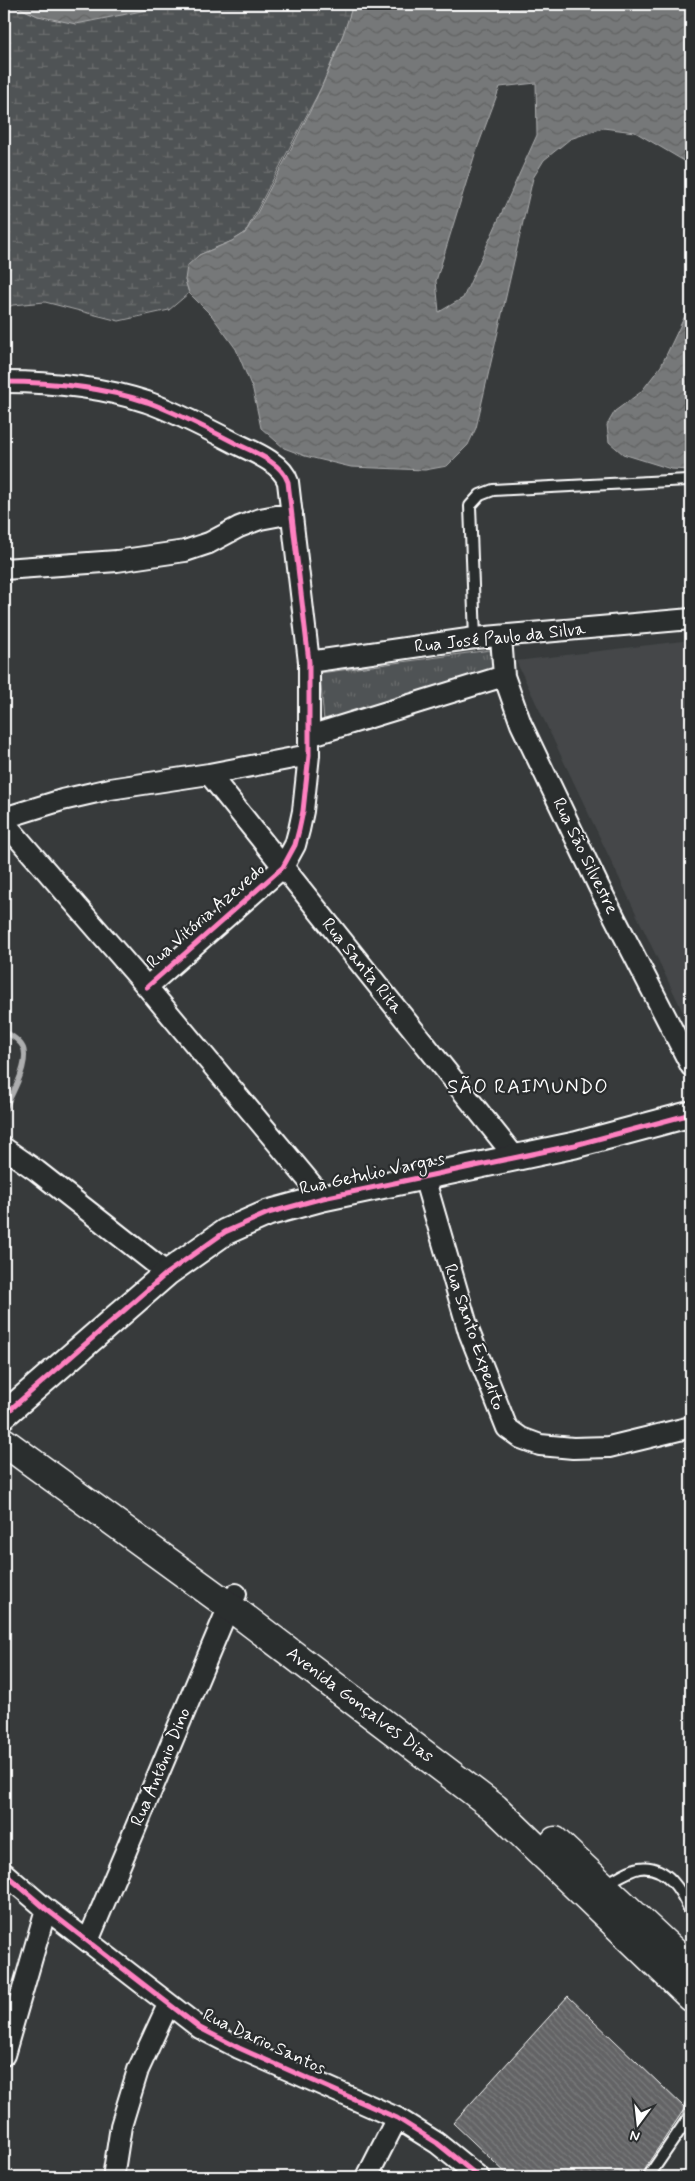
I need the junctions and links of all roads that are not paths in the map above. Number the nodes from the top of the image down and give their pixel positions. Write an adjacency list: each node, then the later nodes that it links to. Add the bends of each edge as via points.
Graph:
1 (4, 382): 3 (street, Rua Vitória Azevedo, via 61,384 100,390 147,402 184,417 251,450 281,471 288,482)
2 (688, 480): 7 (lane, via 493,490 480,495 470,506)
3 (292, 513): 4 (street, via 260,519 185,551 117,561); 8 (street, Rua Vitória Azevedo)
4 (4, 569)
5 (691, 619): 6 (street, Rua José Paulo da Silva)
6 (501, 637): 7 (street, Rua José Paulo da Silva); 9 (street, Rua São Silvestre)
7 (475, 638): 8 (street, Rua José Paulo da Silva)
8 (309, 662): 10 (street, Rua Vitória Azevedo)
9 (504, 676): 10 (street); 16 (street, Rua São Silvestre, via 521,724 561,809)
10 (309, 746): 11 (street); 14 (street, Rua Vitória Azevedo, via 299,830 295,846)
11 (210, 774): 12 (street, via 100,791); 14 (street, Rua Santa Rita)
12 (4, 818)
13 (4, 822): 15 (street)
14 (283, 867): 15 (street, Rua Vitória Azevedo); 19 (street, Rua Santa Rita)
15 (147, 986): 21 (street)
16 (691, 1066)
17 (691, 1114): 19 (street, Rua Getulio Vargas, via 575,1145)
18 (4, 1148): 22 (street)
19 (515, 1157): 20 (street, Rua Getulio Vargas)
20 (424, 1177): 21 (street, Rua Getulio Vargas); 25 (street, Rua Santo Expedito, via 469,1332 506,1428 540,1445 573,1448 609,1447)
21 (323, 1198): 22 (street, Rua Getulio Vargas, via 268,1213 225,1232)
22 (167, 1273): 23 (street, Rua Getulio Vargas)
23 (4, 1415)
24 (4, 1422): 27 (main road, Avenida Gonçalves Dias)
25 (691, 1427)
26 (4, 1442): 27 (main road, Avenida Gonçalves Dias)
27 (232, 1600): 29 (main road, Avenida Gonçalves Dias, via 493,1789); 32 (main road, Avenida Gonçalves Dias, via 495,1808); 33 (street, Rua Antônio Dino)
28 (4, 1873): 30 (street, Rua Dario Santos)
29 (604, 1885): 31 (lane, via 640,1868 656,1870 669,1876); 34 (main road, Avenida Gonçalves Dias)
30 (46, 1909): 33 (street, Rua Dario Santos); 37 (street)
31 (691, 1913)
32 (619, 1927): 34 (main road, via 628,1921 636,1923 670,1954); 35 (main road, Avenida Gonçalves Dias)
33 (88, 1941): 36 (street, Rua Dario Santos)
34 (688, 1965)
35 (691, 1997)
36 (168, 2005): 39 (street, Rua Dario Santos, via 200,2028 239,2048); 40 (street, via 138,2070 122,2126)
37 (4, 2055)
38 (691, 2105): 43 (lane, via 689,2117)
39 (397, 2118): 41 (street); 42 (street, Rua Dario Santos, via 437,2143)
40 (115, 2177)
41 (367, 2177)
42 (479, 2177)
43 (648, 2177)

